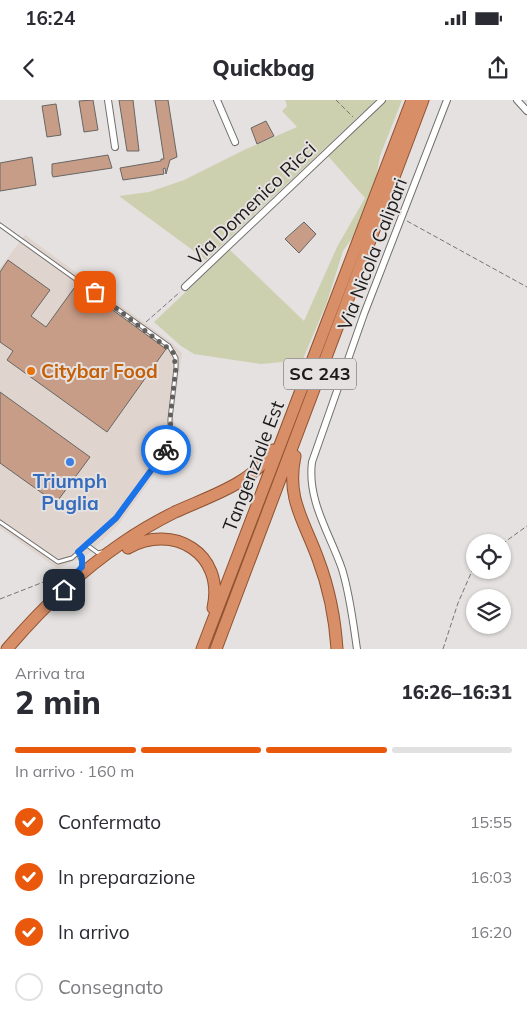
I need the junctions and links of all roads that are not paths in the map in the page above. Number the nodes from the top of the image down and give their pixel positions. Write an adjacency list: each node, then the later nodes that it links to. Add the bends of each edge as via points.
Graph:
1 (108, 100): 11 (street)
2 (217, 100): 10 (street)
3 (382, 100): 14 (street, Via Domenico Ricci)
4 (407, 100): 12 (highway, via 391,146)
5 (412, 100): 12 (highway, Tangenziale Est)
6 (423, 100): 16 (highway, Tangenziale Est / SC 243)
7 (447, 100): 27 (street, Via Nicola Calipari, via 312,462 314,500 349,593)
8 (517, 100): 9 (street)
9 (527, 111)
10 (235, 142)
11 (115, 147)
12 (391, 157): 15 (highway, Tangenziale Est)
13 (0, 225): 19 (lane, via 142,326 168,346 176,358 170,444 116,518)
14 (185, 287)
15 (308, 374): 18 (highway, via 302,378 273,450 261,466 241,482 172,514); 24 (highway, Tangenziale Est)
16 (320, 374): 25 (highway, Tangenziale Est / SC 243); 26 (highway, via 319,386 296,448 291,486 326,584)
17 (0, 522): 20 (lane, via 58,562 64,562)
18 (123, 542): 19 (lane, via 98,553); 21 (highway)
19 (87, 545): 20 (lane)
20 (78, 552): 21 (lane, via 82,557 82,567 66,583)
21 (64, 590): 22 (highway)
22 (6, 649)
23 (15, 649): 24 (highway, via 93,573 140,541 158,538 190,546 208,565 215,594)
24 (201, 649)
25 (216, 649)
26 (338, 649)
27 (356, 649)

